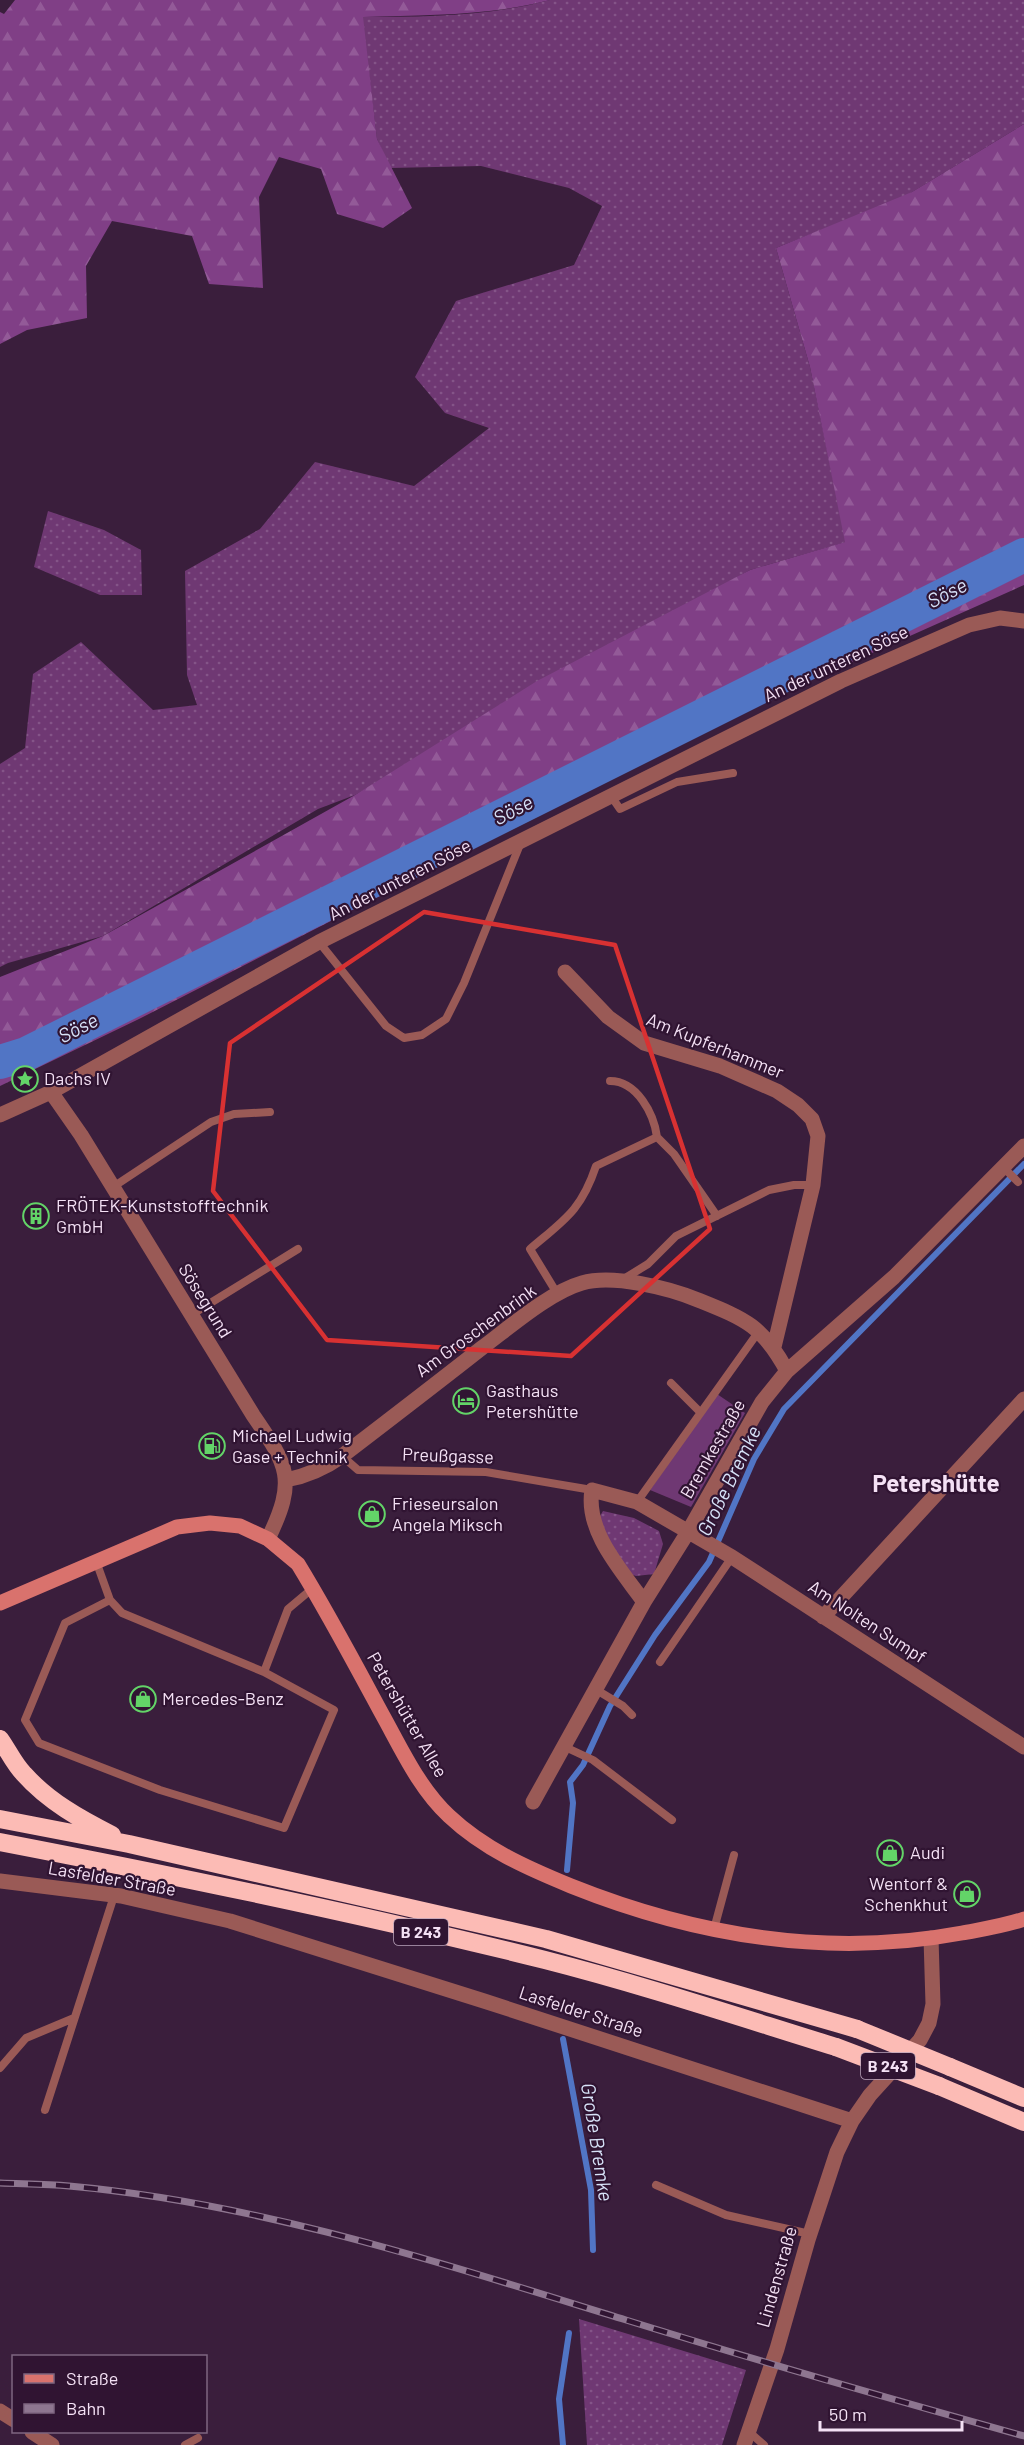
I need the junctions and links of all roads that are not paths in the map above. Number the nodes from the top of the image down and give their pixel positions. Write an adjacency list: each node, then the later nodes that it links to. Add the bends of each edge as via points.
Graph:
1 (1024, 621): 3 (street, An der unteren Söse, via 1000,618 969,625 841,681)
2 (733, 773): 3 (lane, via 677,782 620,809)
3 (611, 796): 4 (street, An der unteren Söse)
4 (521, 841): 5 (street, An der unteren Söse); 5 (lane, via 446,1019 422,1035 404,1038 386,1026)
5 (319, 942): 8 (street, An der unteren Söse)
6 (565, 972): 15 (street, Am Kupferhammer, via 608,1017 644,1043 720,1066 777,1091 798,1105 812,1119 818,1136)
7 (610, 1081): 11 (lane, via 621,1081 640,1096 655,1122)
8 (51, 1092): 10 (street, An der unteren Söse); 16 (street, Sösegrund)
9 (270, 1112): 16 (lane, via 234,1114 211,1122)
10 (0, 1114)
11 (657, 1137): 17 (lane, via 674,1154); 20 (lane, via 597,1166 589,1189 575,1210 530,1249)
12 (1024, 1146): 13 (street, Bremkestraße)
13 (1007, 1170): 14 (lane); 24 (street, Bremkestraße)
14 (1018, 1182)
15 (813, 1185): 17 (lane, via 769,1191); 23 (street, Am Kupferhammer)
16 (113, 1187): 21 (street, Sösegrund)
17 (717, 1216): 19 (lane, via 676,1236 648,1264)
18 (298, 1249): 21 (lane)
19 (620, 1281): 20 (street, Am Groschenbrink, via 583,1283); 22 (street, Am Groschenbrink, via 692,1298 727,1311)
20 (558, 1295): 28 (street, Am Groschenbrink, via 529,1312)
21 (191, 1315): 29 (street, Sösegrund, via 279,1452)
22 (759, 1331): 23 (street, Am Groschenbrink); 27 (lane)
23 (774, 1347): 24 (street, Am Groschenbrink)
24 (787, 1371): 32 (street, Bremkestraße, via 762,1402)
25 (671, 1383): 27 (lane)
26 (1024, 1399): 40 (street)
27 (700, 1412): 31 (lane)
28 (342, 1456): 29 (street, Am Groschenbrink, via 304,1476); 30 (lane, Preußgasse, via 358,1470 486,1472)
29 (286, 1480): 33 (street, Sösegrund, via 284,1497)
30 (592, 1490): 31 (street, Am Nolten Sumpf); 38 (street, via 590,1504 604,1545)
31 (637, 1502): 32 (street, Am Nolten Sumpf)
32 (688, 1533): 34 (street, Am Nolten Sumpf); 38 (street, Bremkestraße)
33 (268, 1539): 35 (street, Petershütter Allee, via 240,1526 199,1524 177,1527); 36 (street, Petershütter Allee, via 298,1564)
34 (727, 1555): 40 (street, Am Nolten Sumpf); 41 (lane)
35 (96, 1561): 37 (lane); 39 (street, Petershütter Allee)
36 (313, 1588): 42 (lane, via 288,1609); 57 (street, Petershütter Allee, via 414,1772 457,1823 501,1855 533,1870 604,1899)
37 (110, 1600): 42 (lane, via 122,1612); 42 (lane, via 65,1623 25,1720 39,1743 160,1791 284,1828 334,1710)
38 (644, 1602): 43 (street, Bremkestraße)
39 (0, 1603)
40 (823, 1617): 47 (street, Am Nolten Sumpf)
41 (660, 1662)
42 (264, 1672)
43 (595, 1689): 44 (lane); 46 (street, Bremkestraße)
44 (632, 1715)
45 (0, 1739): 52 (highway, via 23,1773 55,1802)
46 (563, 1746): 48 (street, Bremkestraße); 50 (lane, via 593,1760)
47 (1024, 1747)
48 (533, 1802)
49 (0, 1819): 52 (highway, B 243)
50 (672, 1820)
51 (0, 1842): 64 (highway, B 243, bridge, via 157,1872 546,1960 836,2048)
52 (129, 1844): 61 (highway, B 243, bridge, via 546,1939 856,2030)
53 (734, 1855): 57 (lane)
54 (0, 1881): 55 (street, Lasfelder Straße)
55 (114, 1896): 59 (lane); 63 (street, Lasfelder Straße, via 230,1921)
56 (1024, 1919): 58 (street)
57 (714, 1929): 58 (street, Petershütter Allee, via 789,1942)
58 (931, 1938): 63 (street, via 933,2004 929,2023 920,2040)
59 (74, 2019): 60 (lane, via 26,2038); 62 (lane)
60 (0, 2068)
61 (1024, 2098)
62 (45, 2110)
63 (852, 2121): 66 (street, Lindenstraße, via 837,2152)
64 (1024, 2122)
65 (656, 2185): 66 (lane, via 726,2215)
66 (810, 2234): 69 (street, Lindenstraße)
67 (34, 2433): 70 (street)
68 (198, 2438): 71 (lane)
69 (746, 2438): 72 (lane)
70 (52, 2445)
71 (185, 2445)
72 (764, 2445)

